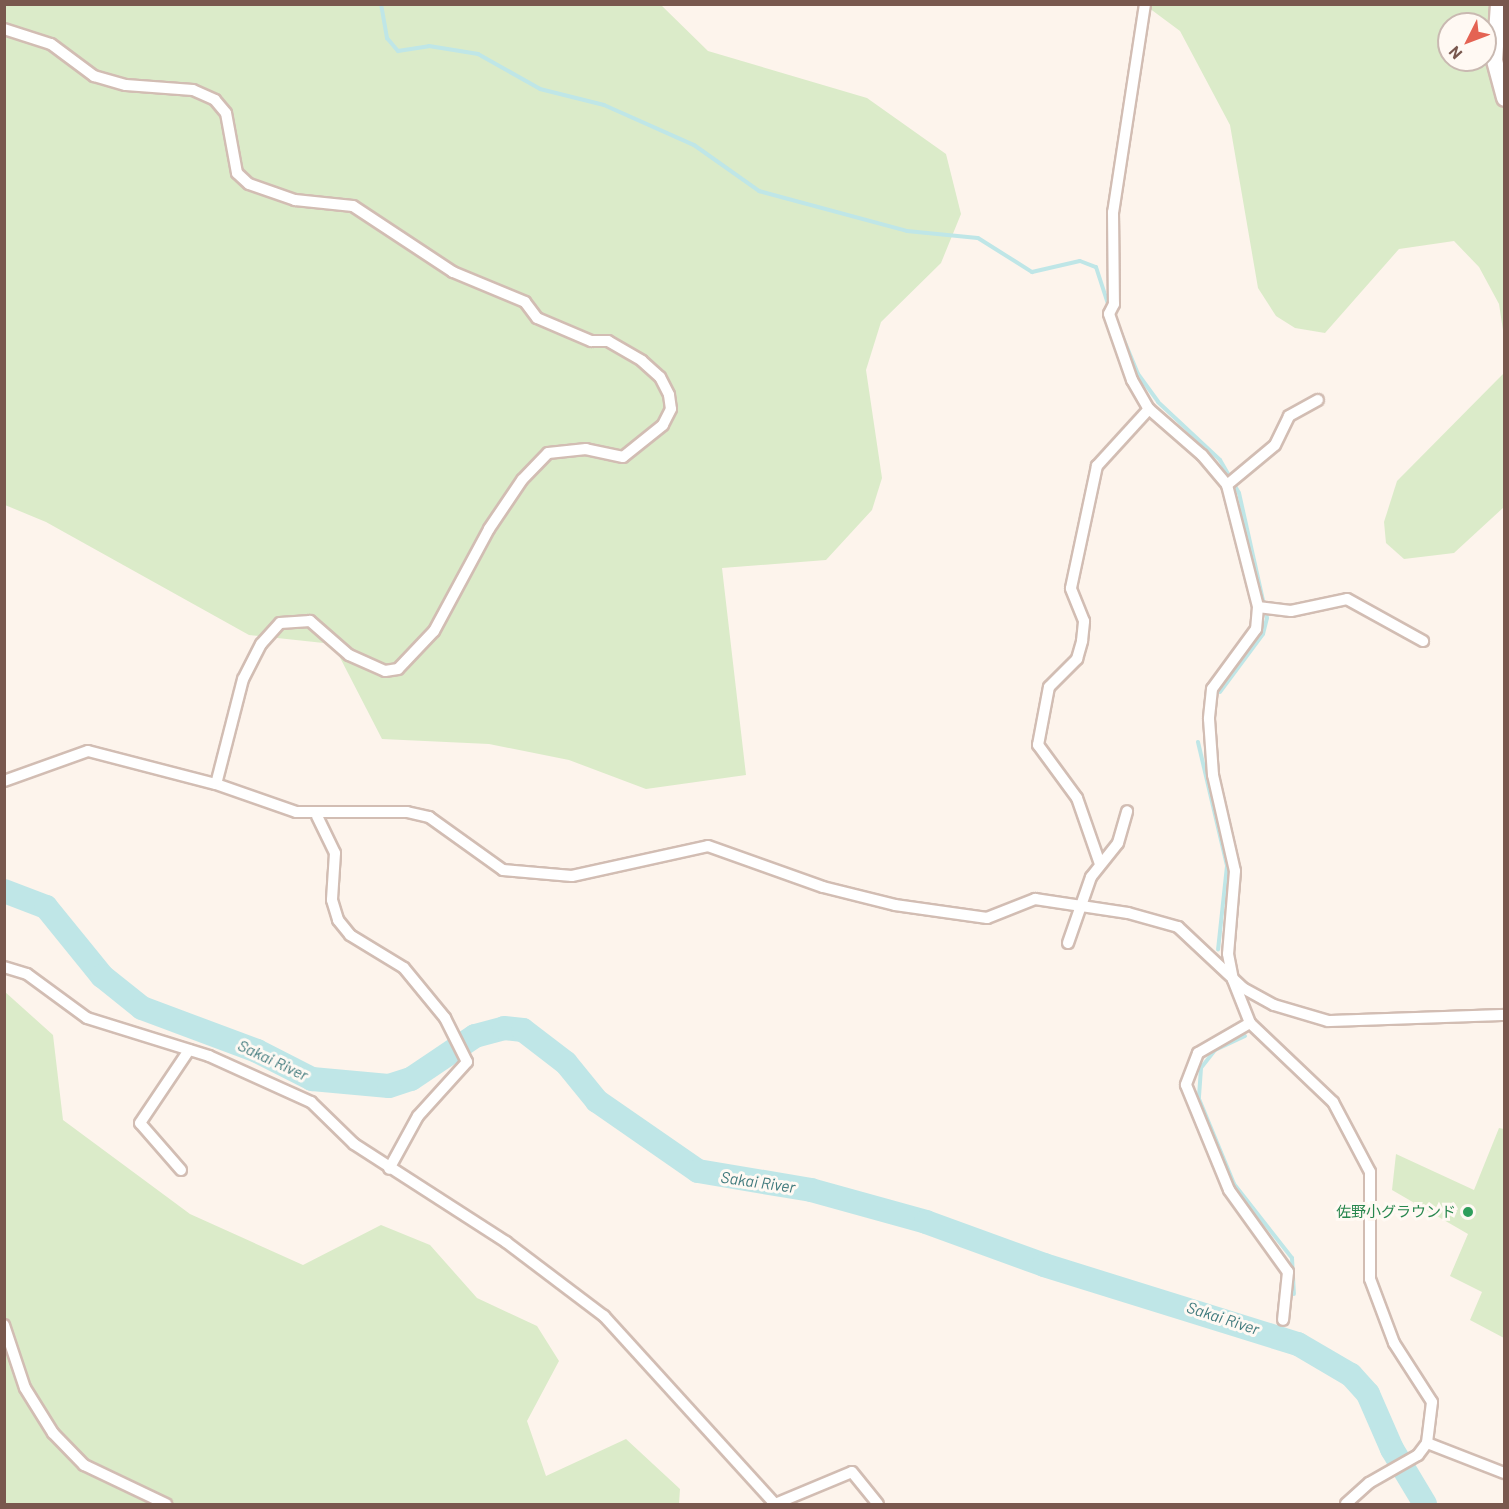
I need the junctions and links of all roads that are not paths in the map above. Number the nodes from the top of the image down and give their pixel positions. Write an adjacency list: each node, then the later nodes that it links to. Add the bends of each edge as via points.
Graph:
1 (1145, 4): 6 (street, via 1113,212 1111,309 1132,380)
2 (1497, 8): 4 (street, via 1494,60)
3 (4, 29): 11 (street, via 51,44 94,76 126,85 193,90 215,99 226,113 237,173 249,184 295,200 353,206 453,272 525,302 537,318 591,341 608,341 642,361 660,377 669,395 671,409 663,425 623,457 586,449 548,453 522,480 489,529 434,631 398,669 385,671 349,655 310,621 280,623 261,644 243,679)
4 (1504, 98)
5 (1318, 400): 7 (street, via 1288,416 1275,446)
6 (1149, 409): 7 (street); 14 (street, via 1097,466 1071,588 1084,621 1082,641 1077,659 1049,687 1038,746 1077,798)
7 (1231, 482): 8 (street)
8 (1263, 606): 9 (street, via 1291,611 1347,599); 18 (street, via 1256,629 1212,689 1209,719 1213,775 1235,871 1228,954)
9 (1424, 641)
10 (4, 781): 11 (street, via 88,751)
11 (216, 784): 13 (street)
12 (1127, 811): 14 (street, via 1118,843)
13 (317, 816): 15 (street, via 407,812 429,817 503,870 572,876 708,846 823,887 895,905 987,918 1035,899); 22 (street, via 335,853 332,900 338,920 350,935 404,968 445,1018 467,1062 418,1116)
14 (1100, 864): 15 (street)
15 (1082, 908): 16 (street); 18 (street, via 1178,927 1203,945)
16 (1068, 943)
17 (4, 967): 21 (street, via 27,974 87,1018)
18 (1233, 980): 19 (street, via 1274,1005 1328,1021); 20 (street)
19 (1504, 1015)
20 (1250, 1023): 24 (street, via 1197,1053 1186,1085 1229,1190 1288,1272); 26 (street, via 1333,1102 1371,1172 1370,1279 1394,1343 1432,1402)
21 (189, 1050): 22 (street, via 311,1102); 23 (street, via 140,1123)
22 (389, 1169): 29 (street, via 506,1242 604,1316)
23 (181, 1170)
24 (1283, 1320)
25 (4, 1325): 28 (street, via 25,1388 53,1433 84,1465)
26 (1427, 1443): 27 (street); 31 (street, via 1418,1455)
27 (1504, 1473)
28 (166, 1504)
29 (775, 1504): 30 (street, via 852,1472)
30 (878, 1504)
31 (1346, 1504)

